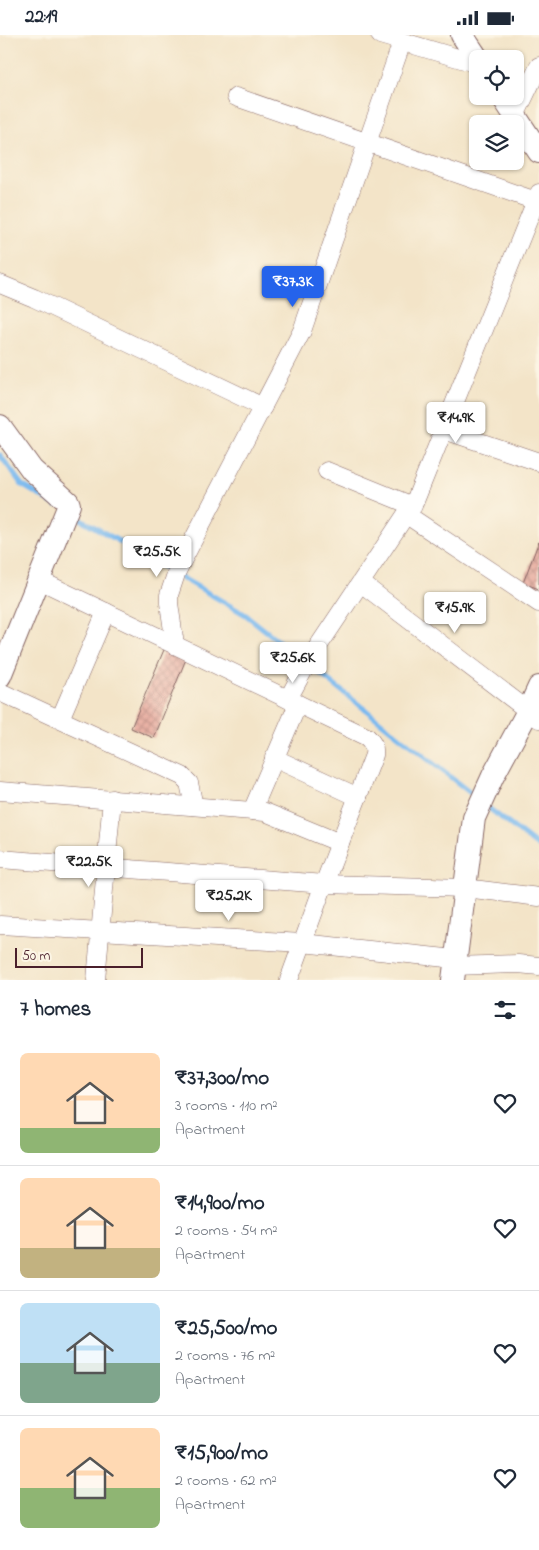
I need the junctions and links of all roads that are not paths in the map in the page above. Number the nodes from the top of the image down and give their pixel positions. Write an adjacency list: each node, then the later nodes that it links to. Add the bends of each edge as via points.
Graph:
1 (380, 35): 3 (street)
2 (462, 35): 4 (street)
3 (402, 42): 5 (street); 10 (street)
4 (472, 50)
5 (469, 62)
6 (539, 66): 8 (street)
7 (236, 97): 10 (street)
8 (515, 115)
9 (524, 129): 11 (street)
10 (367, 143): 12 (street); 14 (street, via 302,331)
11 (539, 151)
12 (537, 197): 16 (street)
13 (0, 284): 14 (street)
14 (263, 407): 24 (street, via 177,571 169,595)
15 (0, 426): 20 (street, via 32,470 68,502 69,509)
16 (444, 430): 17 (street); 19 (street)
17 (539, 462)
18 (327, 471): 19 (street)
19 (410, 510): 21 (street); 22 (street)
20 (39, 580): 23 (street); 25 (street)
21 (361, 583): 28 (street, via 308,660 298,680); 29 (street)
22 (539, 603)
23 (106, 612): 24 (street); 30 (street)
24 (175, 645): 28 (street)
25 (0, 676)
26 (539, 687): 29 (street)
27 (0, 692): 30 (street)
28 (293, 702): 31 (street); 33 (street, via 368,737 372,742 374,755)
29 (534, 715): 41 (street, via 493,776 474,818)
30 (60, 719): 35 (street, via 182,776 189,783)
31 (274, 758): 33 (street); 36 (street)
32 (0, 791): 34 (street)
33 (358, 797): 37 (street)
34 (112, 799): 35 (street); 39 (street)
35 (194, 806): 36 (street)
36 (252, 811): 37 (street, via 277,816)
37 (340, 843): 40 (street)
38 (0, 859): 39 (street)
39 (107, 867): 40 (street); 44 (street)
40 (324, 884): 41 (street); 45 (street)
41 (465, 888): 42 (street); 47 (street)
42 (539, 897)
43 (0, 925): 44 (street)
44 (101, 931): 45 (street); 48 (street)
45 (302, 943): 47 (street); 49 (street)
46 (539, 966): 47 (street)
47 (454, 968)
48 (96, 980)
49 (289, 980)

